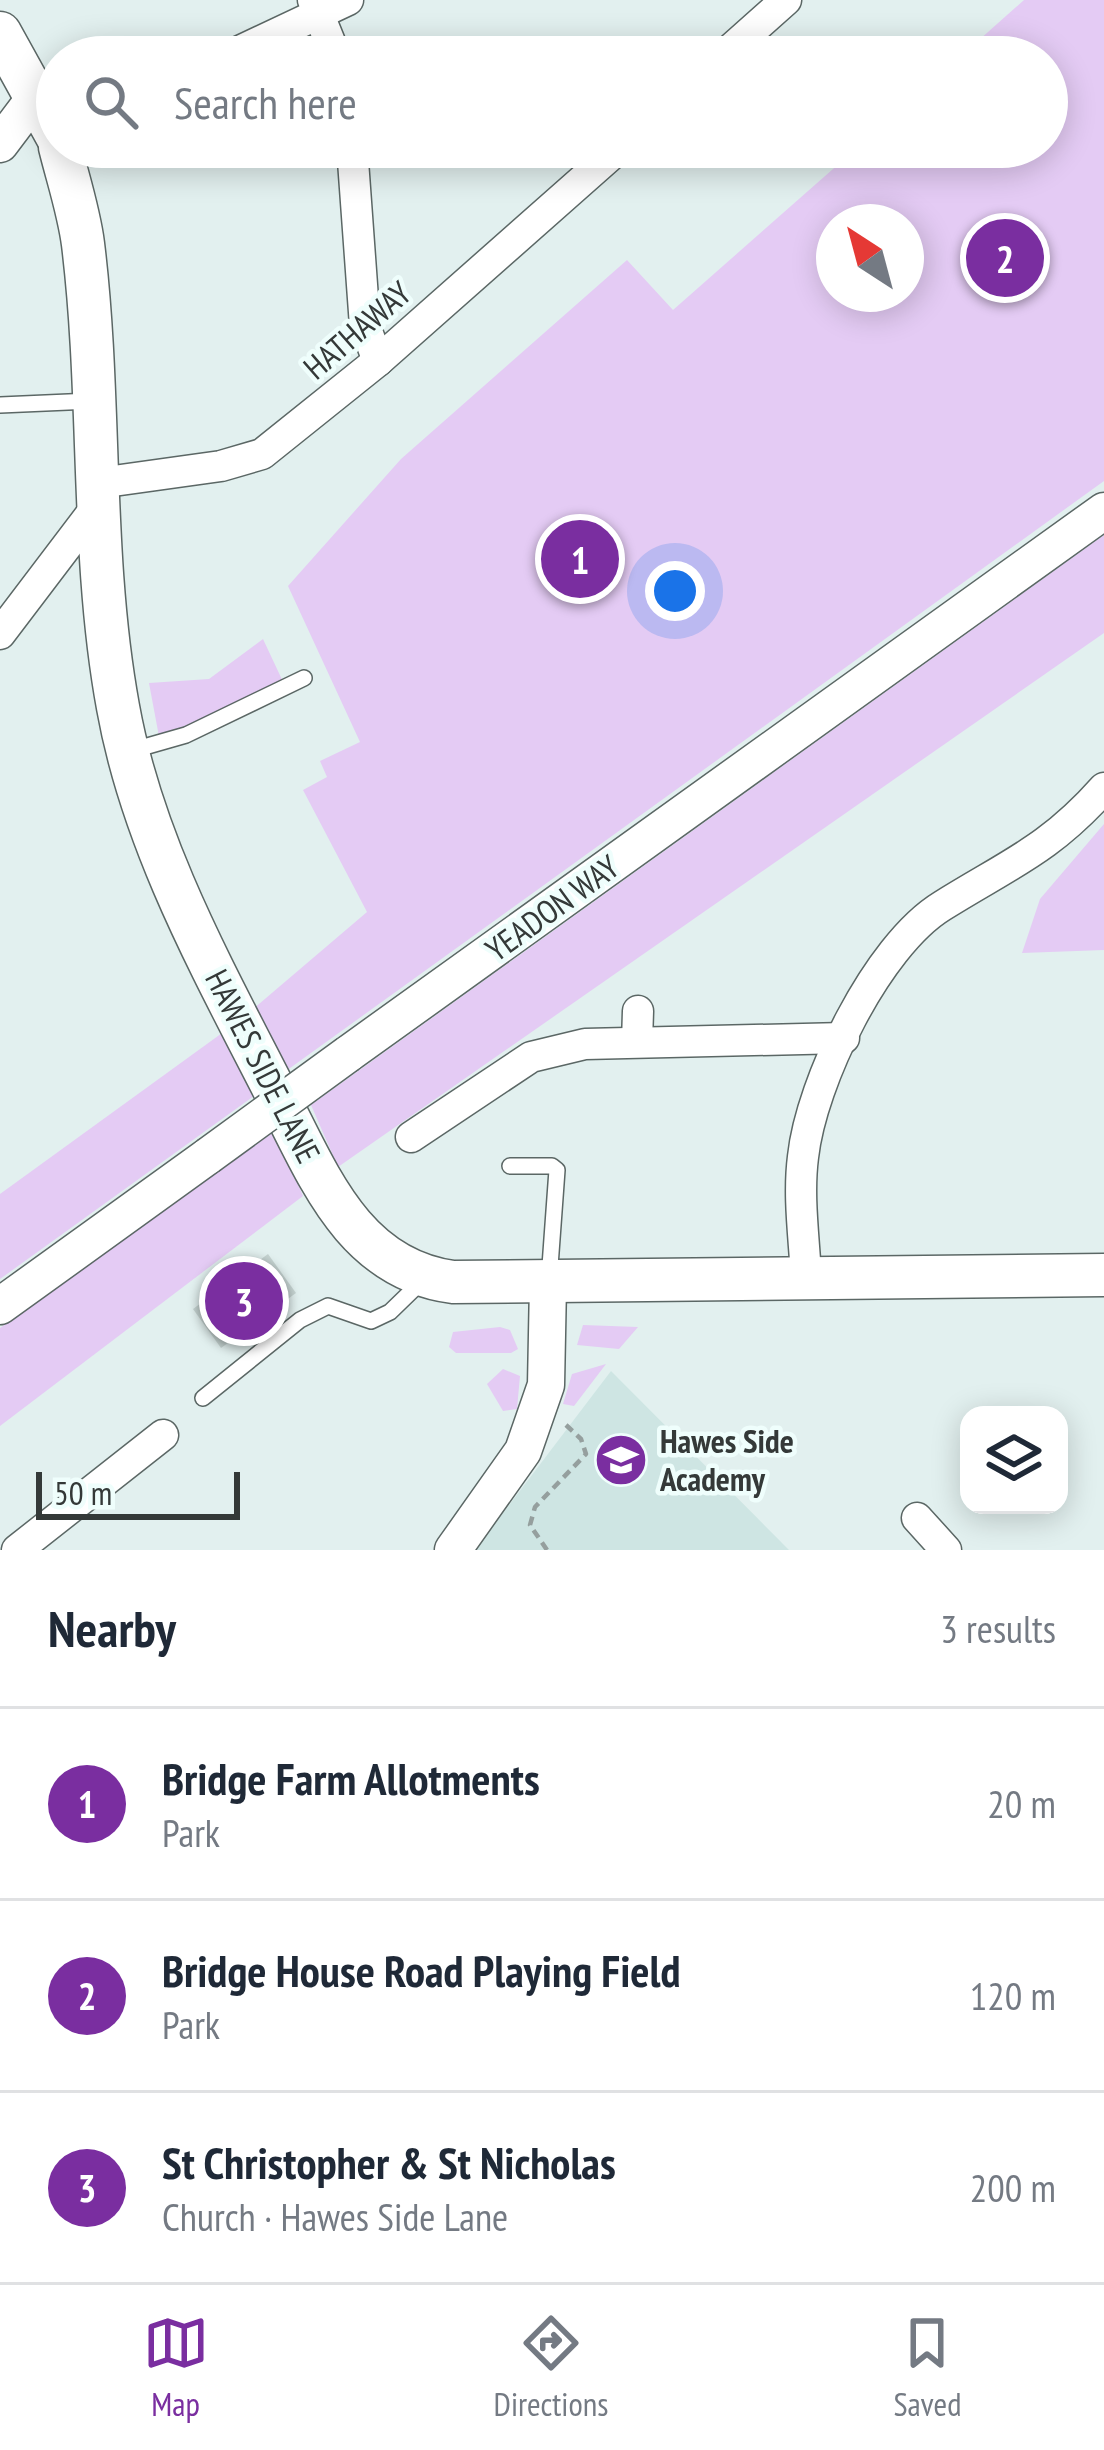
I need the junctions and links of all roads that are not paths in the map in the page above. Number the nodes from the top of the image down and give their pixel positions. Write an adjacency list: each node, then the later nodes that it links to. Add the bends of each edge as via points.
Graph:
1 (786, 0): 6 (street)
2 (327, 4): 4 (street); 5 (street)
3 (0, 33): 7 (main road)
4 (267, 36)
5 (332, 36)
6 (746, 36)
7 (36, 93)
8 (36, 96): 9 (street)
9 (0, 144)
10 (65, 168): 14 (main road, HAWES SIDE LANE, via 83,241)
11 (354, 168): 13 (street, via 365,326)
12 (596, 168): 13 (street, HATHAWAY)
13 (378, 361): 16 (street, HATHAWAY, via 262,454)
14 (94, 401): 15 (lane); 16 (main road, HAWES SIDE LANE)
15 (0, 405)
16 (100, 492): 18 (street); 20 (main road, HAWES SIDE LANE, via 106,635)
17 (1104, 511): 29 (street, YEADON WAY, bridge)
18 (0, 634)
19 (304, 678): 20 (lane, via 186,735)
20 (128, 752): 27 (main road, HAWES SIDE LANE, via 150,829 320,1178 380,1256)
21 (1104, 788): 22 (street, via 1039,851 914,927)
22 (844, 1038): 23 (street, via 637,1027 531,1057); 26 (street, via 802,1158)
23 (411, 1137)
24 (509, 1166): 28 (lane, via 556,1170)
25 (1104, 1275): 26 (main road, HAWES SIDE LANE)
26 (806, 1276): 28 (main road, HAWES SIDE LANE)
27 (425, 1278): 28 (main road, HAWES SIDE LANE); 30 (lane, via 371,1321 328,1306 300,1320)
28 (548, 1284): 34 (street, via 541,1400 523,1451)
29 (0, 1306)
30 (203, 1398)
31 (163, 1435): 33 (street)
32 (917, 1518): 35 (street)
33 (25, 1548)
34 (453, 1550)
35 (946, 1550)

